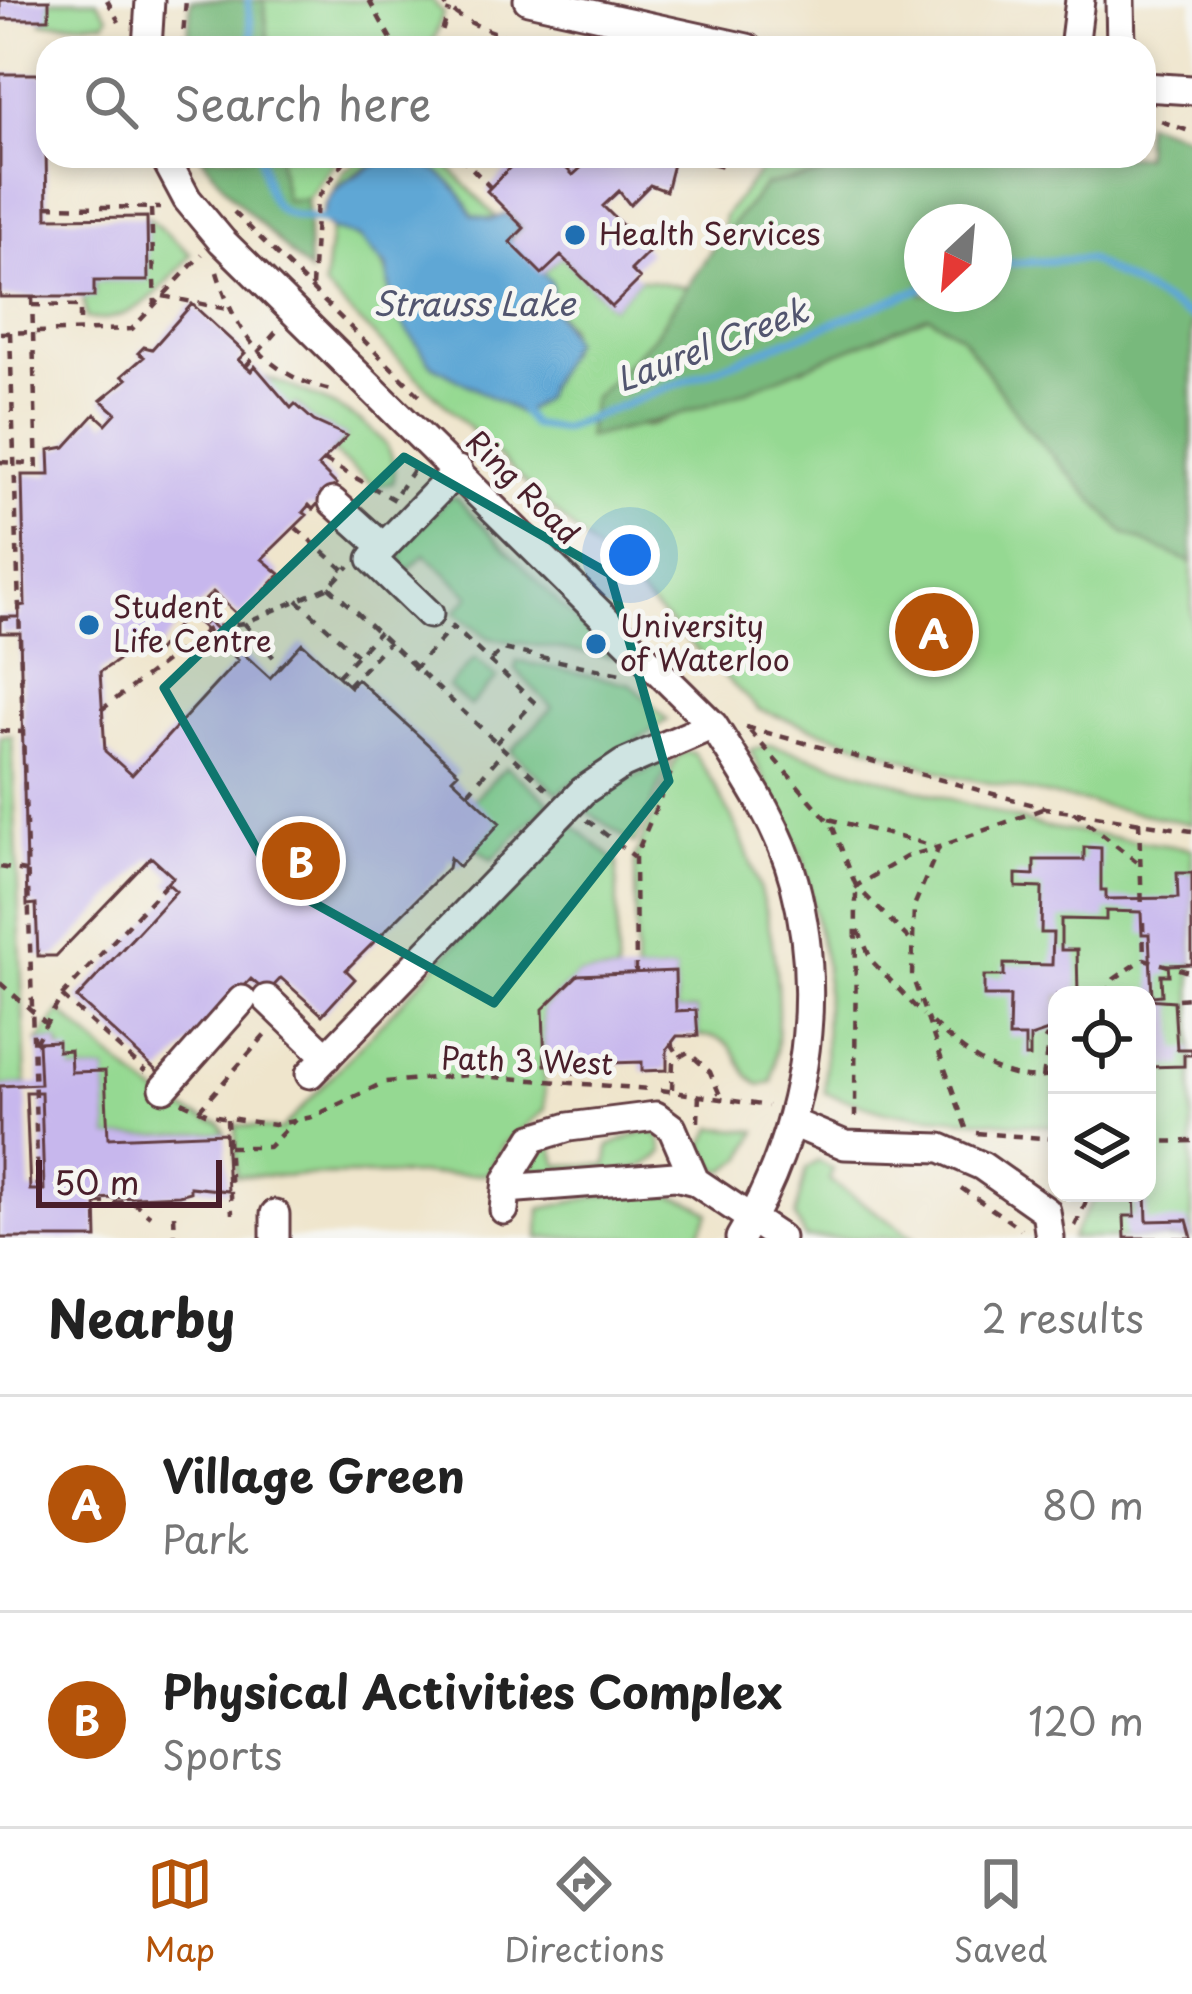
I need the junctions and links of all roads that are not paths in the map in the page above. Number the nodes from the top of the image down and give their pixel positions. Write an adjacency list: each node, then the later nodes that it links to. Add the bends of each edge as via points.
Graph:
1 (151, 0): 5 (street)
2 (528, 0): 6 (street)
3 (1079, 0): 7 (street)
4 (1120, 0): 8 (street)
5 (148, 36)
6 (692, 36)
7 (1075, 36)
8 (1121, 36)
9 (1156, 88): 10 (street)
10 (1192, 90)
11 (172, 168): 12 (street, Ring Road, via 210,227)
12 (458, 470): 14 (street); 16 (street, Ring Road)
13 (332, 502): 14 (street)
14 (383, 548): 15 (street, via 372,559)
15 (429, 614)
16 (702, 729): 17 (street, via 623,764 568,806 319,1065 254,1000); 18 (street, Ring Road, via 765,808 794,881 807,952 806,1055)
17 (164, 1088)
18 (783, 1115): 20 (street, Ring Road); 22 (street, via 844,1145 941,1148 962,1157 1046,1210)
19 (695, 1181): 19 (street, via 672,1128 638,1115 533,1138 505,1199 674,1176); 20 (street)
20 (746, 1227): 21 (street)
21 (780, 1238)
22 (1050, 1238)

